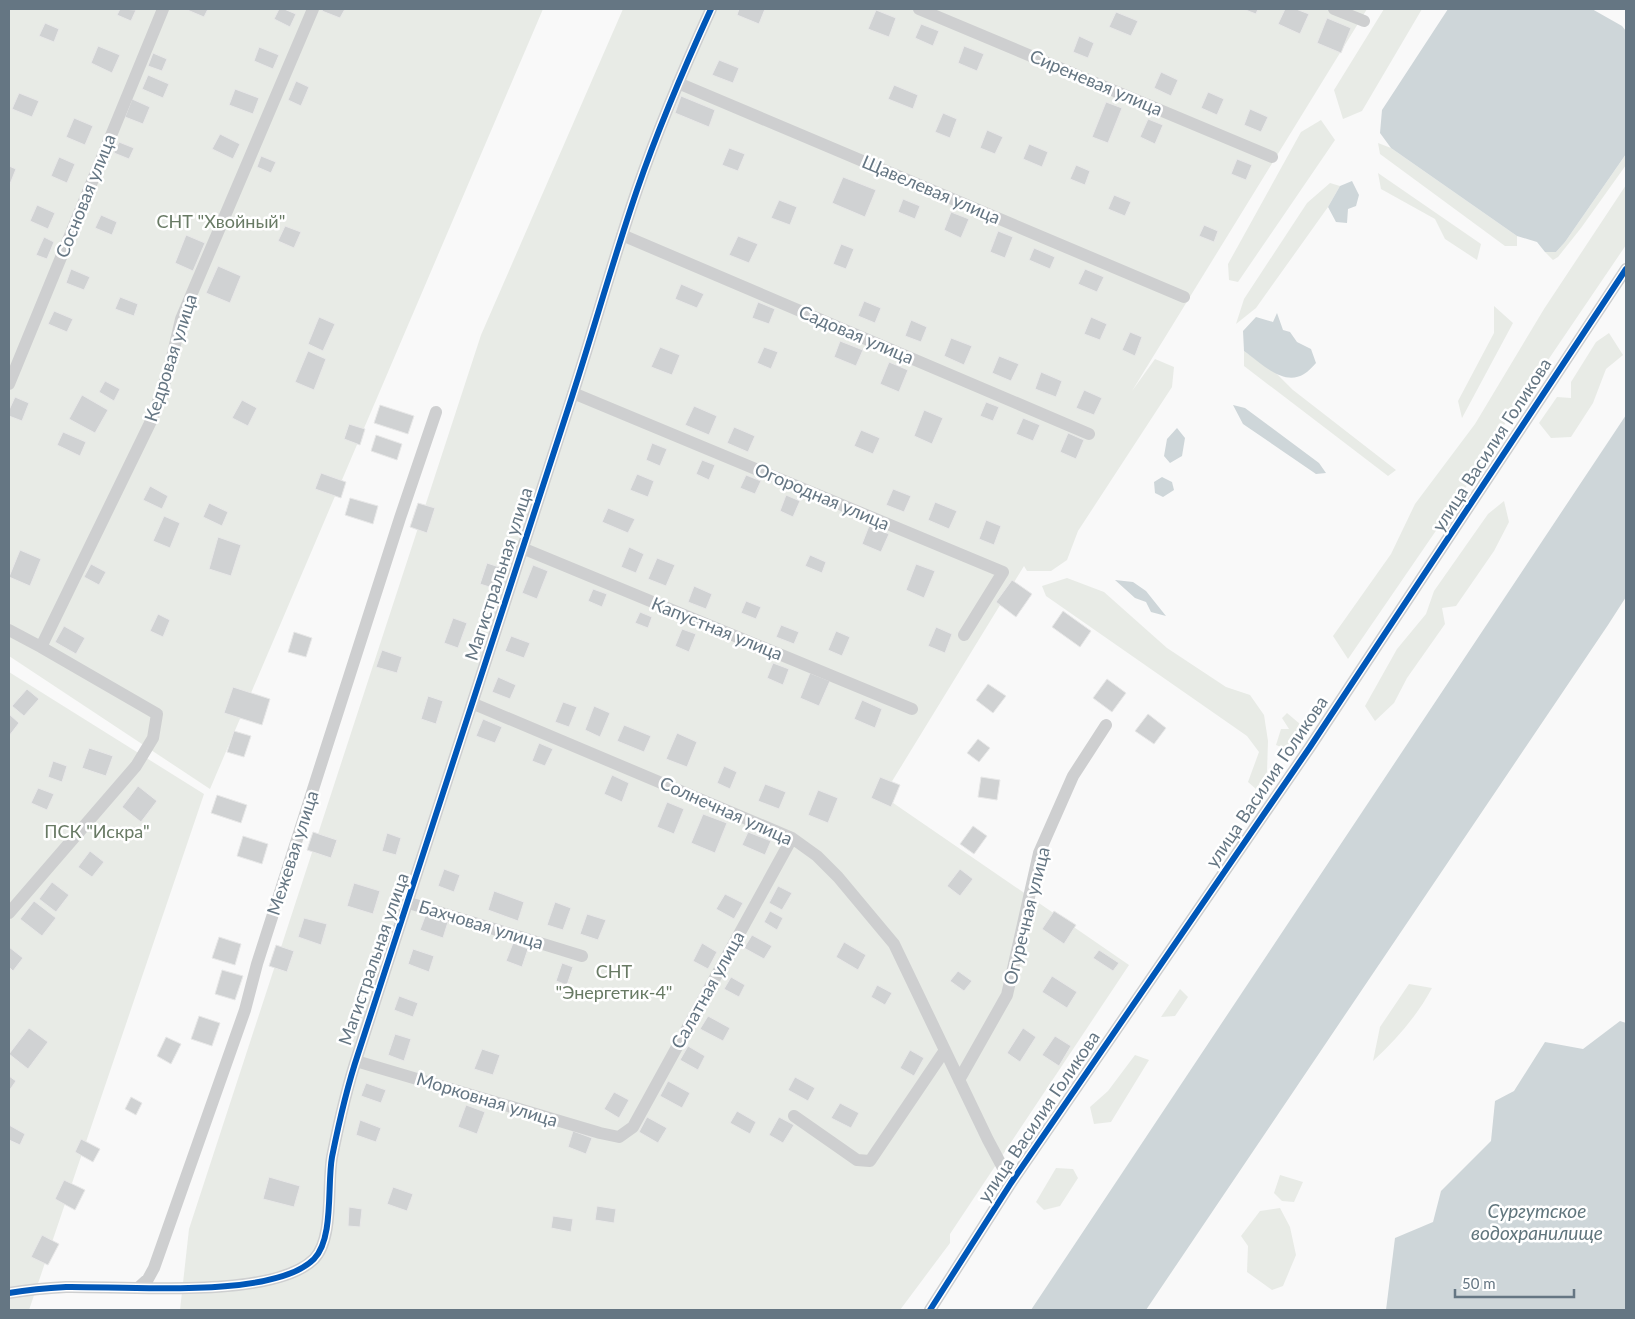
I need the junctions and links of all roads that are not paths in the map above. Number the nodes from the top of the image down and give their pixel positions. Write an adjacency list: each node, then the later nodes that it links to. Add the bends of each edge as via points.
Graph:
1 (162, 9): 12 (street, Сосновая улица)
2 (313, 9): 19 (street, Кедровая улица, via 181,319 170,366 152,419)
3 (711, 9): 7 (street, Магистральная улица)
4 (919, 9): 8 (street, Сиреневая улица)
5 (1334, 9): 6 (street)
6 (1364, 21)
7 (678, 83): 9 (street, Магистральная улица); 11 (street, Щавелевая улица)
8 (1272, 157)
9 (622, 234): 13 (street, Магистральная улица); 15 (street, Садовая улица)
10 (1626, 268): 32 (street, улица Василия Голикова, via 1276,797)
11 (1184, 297)
12 (9, 384)
13 (573, 392): 16 (street, Магистральная улица); 18 (street, Огородная улица, via 1003,572)
14 (436, 412): 33 (street, Межевая улица, via 339,707 245,1010 154,1268)
15 (1089, 434)
16 (522, 548): 20 (street, Магистральная улица); 21 (street, Капустная улица)
17 (9, 630): 19 (street)
18 (964, 635)
19 (41, 647): 25 (street, via 157,714 153,738 136,766)
20 (474, 704): 23 (street, Солнечная улица); 24 (street, Магистральная улица)
21 (912, 709)
22 (1106, 725): 29 (street, Огуречная улица, via 1073,776 1039,854 1007,995)
23 (792, 838): 27 (street, Солнечная улица, via 838,877 894,944); 31 (street, Салатная улица, via 633,1127)
24 (409, 903): 26 (street, Бахчовая улица); 28 (street, Магистральная улица)
25 (9, 914)
26 (582, 956)
27 (946, 1050): 29 (street, Солнечная улица); 30 (street, via 870,1161 857,1160)
28 (356, 1061): 31 (street, Морковная улица); 33 (street, Магистральная улица, via 329,1177 326,1235 314,1259 292,1272 257,1282 202,1288)
29 (959, 1080): 32 (street, Солнечная улица)
30 (794, 1116)
31 (619, 1137)
32 (1011, 1183): 35 (street, улица Василия Голикова)
33 (138, 1288): 34 (street, Магистральная улица, via 65,1287)
34 (9, 1293)
35 (930, 1310)

